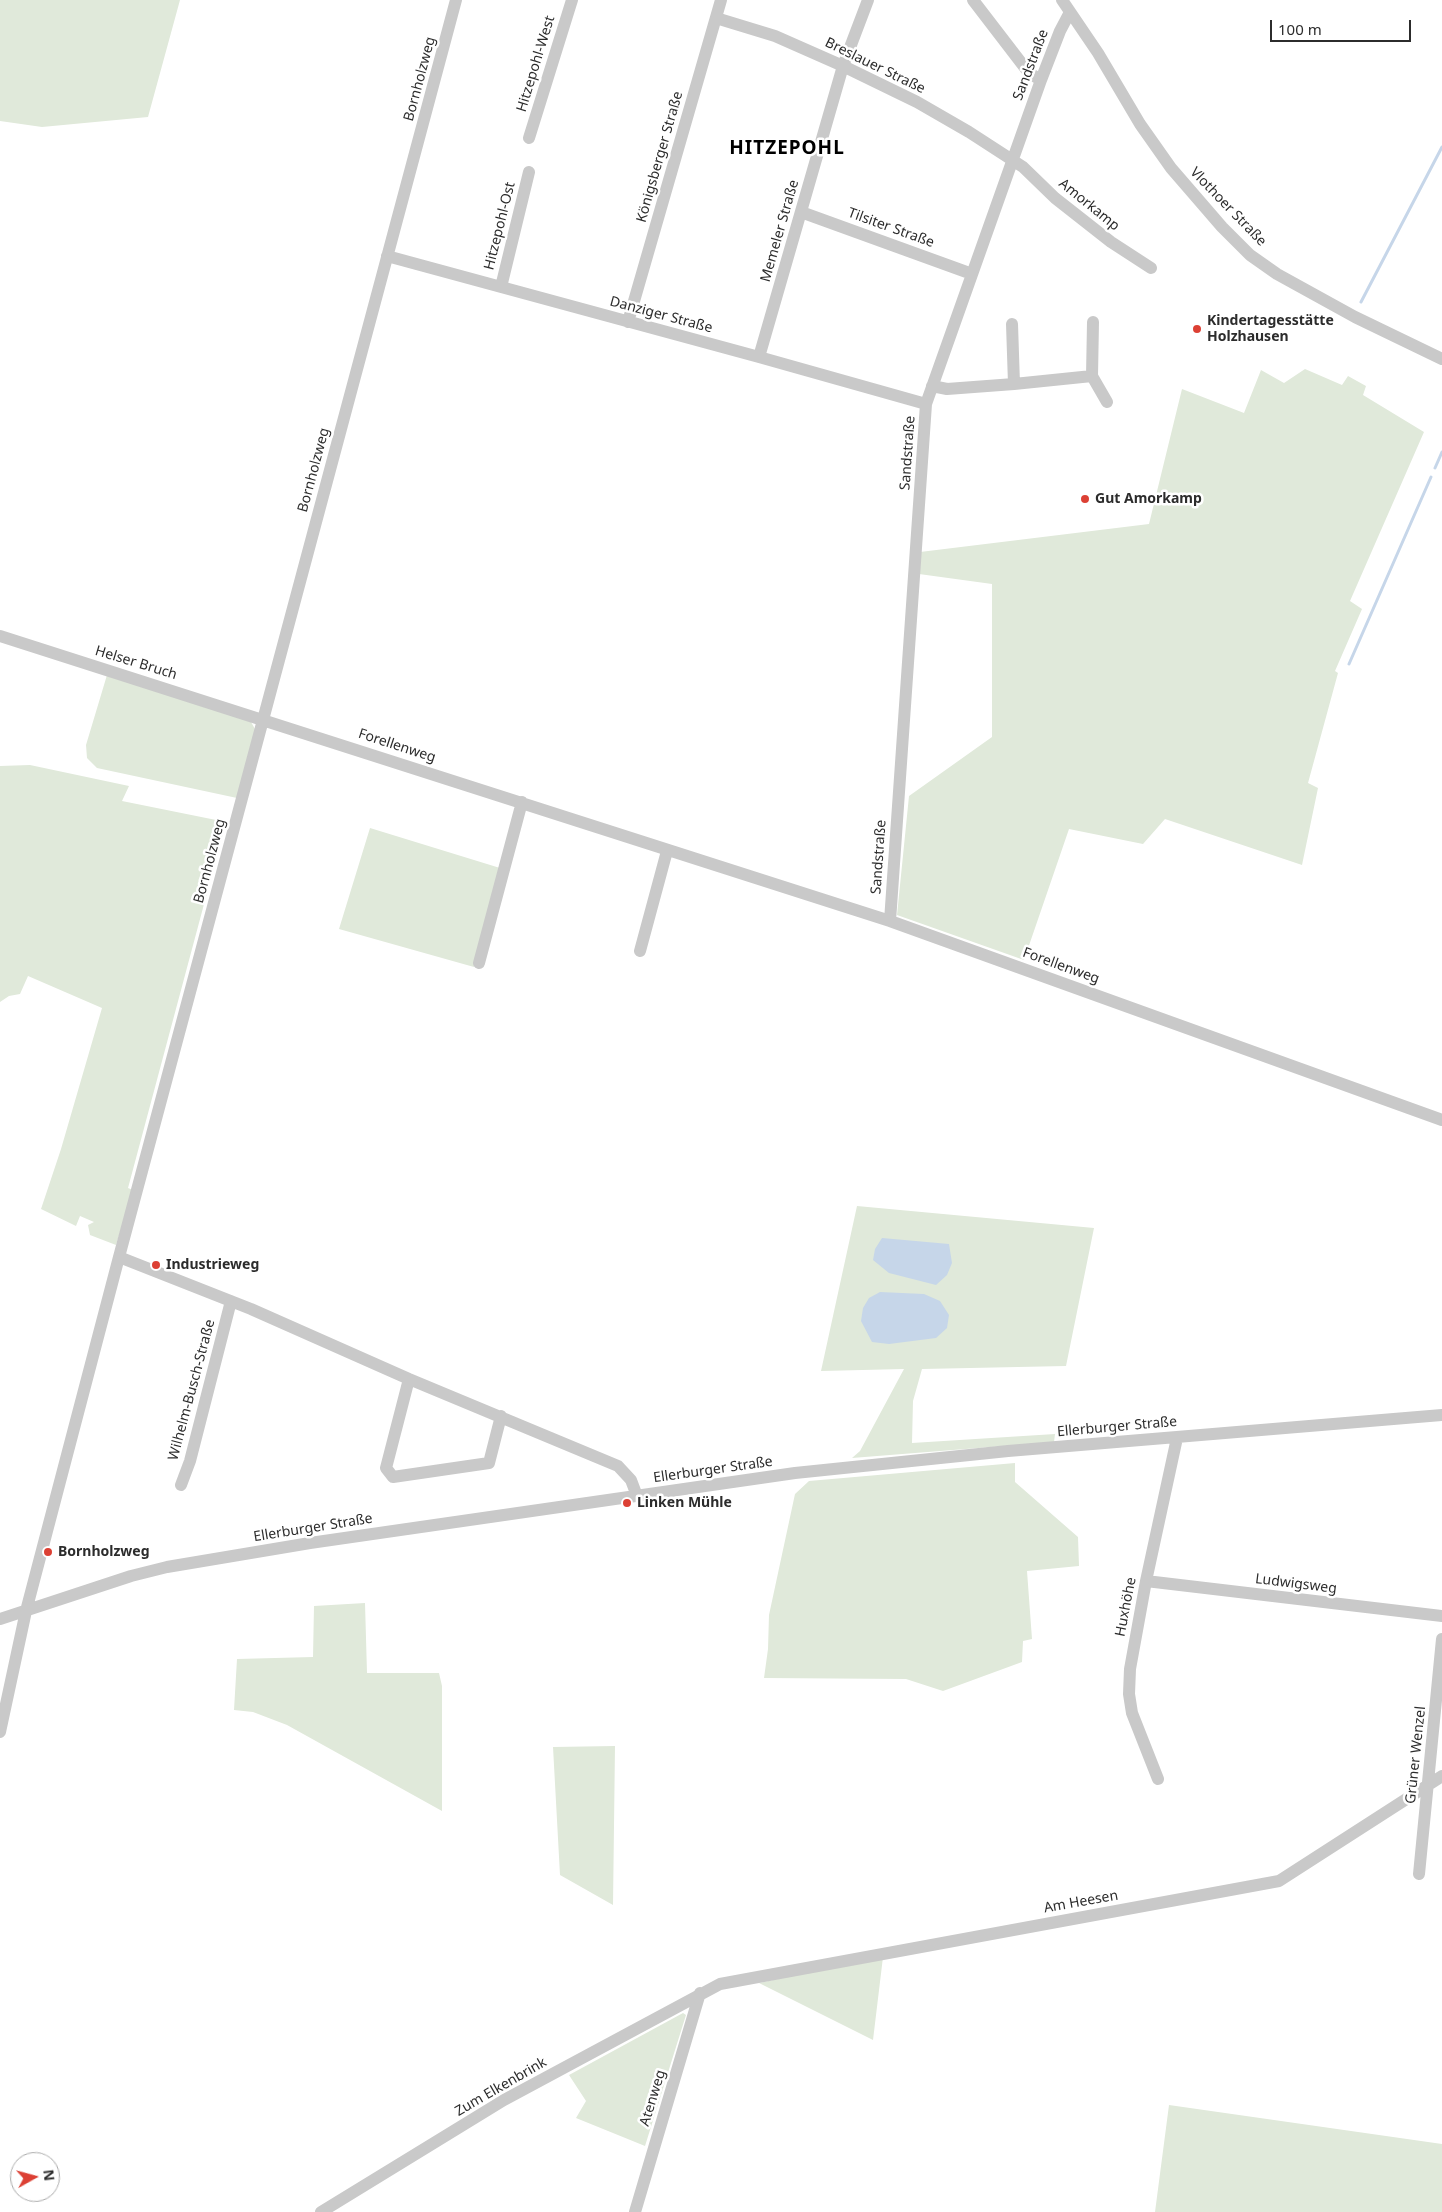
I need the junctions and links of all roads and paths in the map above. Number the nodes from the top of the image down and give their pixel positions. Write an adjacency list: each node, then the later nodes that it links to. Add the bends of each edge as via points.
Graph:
1 (456, 0): 15 (street, Bornholzweg)
2 (572, 0): 11 (street, Hitzepohl-West)
3 (721, 0): 8 (street, Königsberger Straße)
4 (868, 0): 9 (street, Memeler Straße)
5 (973, 0): 10 (street, via 1029,73)
6 (1062, 0): 7 (street, Vlothoer Straße)
7 (1070, 12): 10 (street, Sandstraße); 23 (street, Vlothoer Straße, via 1171,168 1250,255 1277,274 1355,317)
8 (716, 18): 9 (street, Breslauer Straße, via 775,36); 19 (street, Königsberger Straße)
9 (843, 66): 12 (street, Breslauer Straße, via 917,102); 14 (street, Memeler Straße)
10 (1041, 80): 12 (street, Sandstraße)
11 (529, 138)
12 (1012, 159): 16 (street, Amorkamp, via 1055,198); 17 (street, Sandstraße)
13 (529, 172): 18 (street, Hitzepohl-Ost)
14 (801, 212): 17 (street, Tilsiter Straße); 22 (street, Memeler Straße)
15 (387, 256): 18 (street, Danziger Straße); 30 (street, Bornholzweg)
16 (1150, 268)
17 (972, 274): 26 (street, Sandstraße)
18 (500, 287): 19 (street, Danziger Straße)
19 (628, 322): 22 (street, Danziger Straße)
20 (1092, 322): 24 (street)
21 (1012, 324): 25 (street)
22 (758, 357): 28 (street, Danziger Straße)
23 (1442, 359)
24 (1092, 376): 25 (street); 27 (street)
25 (1014, 384): 26 (street, via 947,389)
26 (932, 386): 28 (street, Sandstraße)
27 (1107, 402)
28 (926, 404): 33 (street, Sandstraße)
29 (0, 636): 30 (street, Helser Bruch)
30 (262, 719): 31 (street, Forellenweg); 37 (street, Bornholzweg)
31 (522, 802): 32 (street, Forellenweg); 35 (street)
32 (666, 851): 33 (street, Forellenweg); 34 (street)
33 (890, 921): 36 (street, Forellenweg)
34 (640, 951)
35 (479, 963)
36 (1442, 1120)
37 (119, 1256): 38 (street); 46 (street, Bornholzweg)
38 (231, 1301): 39 (street); 43 (street, Wilhelm-Busch-Straße)
39 (409, 1379): 41 (street); 41 (street, via 386,1468 393,1477 489,1463)
40 (1442, 1415): 42 (street, Ellerburger Straße)
41 (501, 1416): 44 (street, via 618,1466 631,1480)
42 (1177, 1438): 44 (street, Ellerburger Straße, via 853,1467); 45 (street, Huxhöhe)
43 (181, 1485)
44 (637, 1496): 46 (street, Ellerburger Straße, via 167,1567)
45 (1146, 1580): 47 (street, Ludwigsweg); 52 (street, Huxhöhe, via 1130,1669 1129,1694 1132,1713)
46 (26, 1611): 48 (street, Ellerburger Straße); 50 (street, Bornholzweg)
47 (1442, 1616)
48 (0, 1619)
49 (1442, 1639): 53 (street, Grüner Wenzel)
50 (0, 1732)
51 (1442, 1776): 53 (street, Am Heesen)
52 (1158, 1779)
53 (1428, 1786): 54 (street, Grüner Wenzel); 55 (street, Am Heesen, via 1274,1883 742,1978)
54 (1419, 1874)
55 (700, 1993): 56 (street, Zum Elkenbrink, via 504,2100); 57 (street, Atenweg)
56 (321, 2212)
57 (634, 2212)

